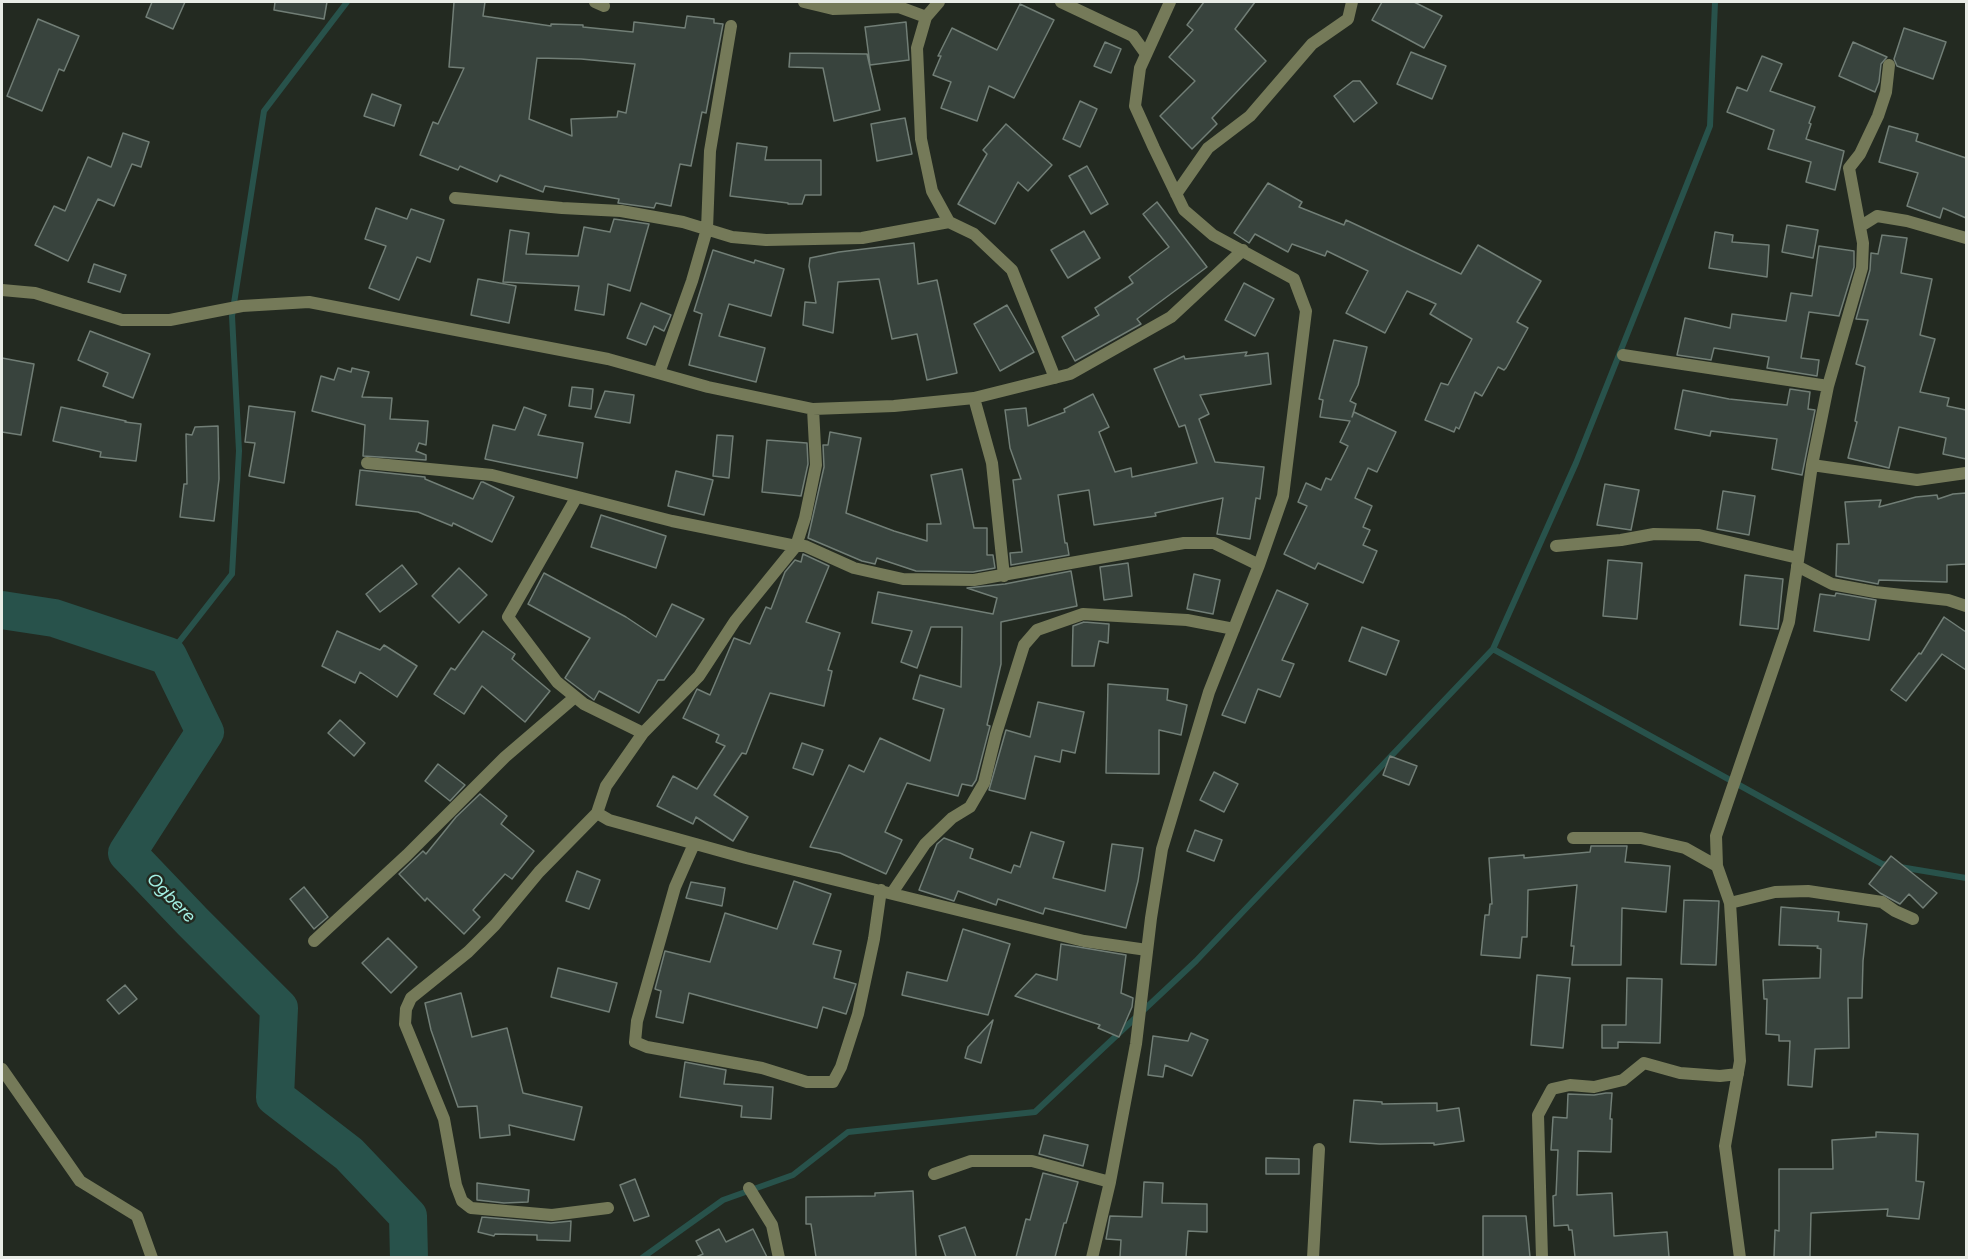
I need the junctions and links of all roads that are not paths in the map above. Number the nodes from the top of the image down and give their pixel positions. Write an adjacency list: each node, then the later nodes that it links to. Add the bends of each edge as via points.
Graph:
1 (804, 2): 6 (street, via 833,9 899,7)
2 (939, 2): 6 (street)
3 (1061, 2): 8 (street, via 1133,36)
4 (1170, 2): 8 (street)
5 (1352, 2): 10 (street, via 1348,19 1312,44 1250,116 1208,148)
6 (926, 16): 12 (street, via 917,48 921,139 932,191)
7 (731, 26): 14 (street, via 710,151)
8 (1146, 54): 10 (street, via 1140,68 1136,106)
9 (1889, 64): 13 (street, via 1878,116 1849,168)
10 (1176, 194): 16 (street, via 1184,210 1214,235)
11 (455, 198): 14 (street, via 621,211)
12 (949, 222): 14 (street, via 862,238 766,240 732,237); 20 (street, via 974,234 1012,270)
13 (1861, 226): 15 (street, via 1877,216); 21 (street, via 1862,268)
14 (707, 229): 19 (street)
15 (1966, 238)
16 (1243, 250): 20 (street, via 1171,317 1071,374); 31 (street, via 1294,279 1306,311 1283,496)
17 (2, 290): 19 (street, via 35,293 122,320 170,320 243,306 309,302 608,358)
18 (1623, 355): 21 (street)
19 (659, 373): 23 (street)
20 (1055, 378): 22 (street)
21 (1828, 386): 25 (street)
22 (974, 398): 23 (street); 32 (street, via 992,463)
23 (813, 409): 28 (street, via 816,465)
24 (367, 463): 27 (street, via 492,475)
25 (1812, 465): 26 (street, via 1917,480); 30 (street)
26 (1966, 473)
27 (576, 498): 28 (street); 35 (street, via 508,617 557,682)
28 (796, 546): 32 (street, via 805,546 854,568 903,579 974,580); 36 (street, via 735,621 699,676)
29 (1556, 546): 30 (street, via 1654,534 1699,535)
30 (1798, 562): 33 (street, via 1832,584 1948,600); 40 (street, via 1789,622 1716,836)
31 (1259, 565): 32 (street, via 1214,543 1184,543); 34 (street)
32 (1004, 576)
33 (1966, 606)
34 (1234, 629): 41 (street, via 1187,620 1083,614 1037,630 1024,645 984,783 970,807 925,844); 45 (street, via 1209,692 1162,849)
35 (575, 697): 36 (street); 44 (street, via 506,757)
36 (642, 733): 37 (street, via 606,786)
37 (597, 813): 39 (street, via 609,820); 52 (street, via 468,952 411,998 405,1024 444,1119 462,1201 471,1208 552,1215)
38 (1573, 838): 40 (street, via 1641,838 1685,848)
39 (694, 844): 41 (street); 41 (street, via 675,887 637,1021 636,1042 647,1047 762,1068 807,1082 833,1083 858,1014)
40 (1717, 866): 42 (street)
41 (886, 892): 45 (street, via 1083,941)
42 (1730, 903): 43 (street, via 1775,892 1808,891 1882,902); 47 (street)
43 (1913, 919)
44 (314, 941)
45 (1147, 950): 50 (street, via 1136,1044)
46 (2, 1069): 53 (street, via 80,1181 137,1216)
47 (1738, 1074): 57 (street, via 1680,1073 1644,1063 1623,1080 1594,1087 1570,1085 1552,1089 1538,1115); 58 (street, via 1725,1146)
48 (1319, 1149): 56 (street)
49 (934, 1174): 50 (street, via 972,1161 1032,1161)
50 (1110, 1182): 55 (street)
51 (749, 1188): 54 (street, via 772,1225)
52 (608, 1208)
53 (152, 1257)
54 (779, 1257)
55 (1092, 1257)
56 (1313, 1257)
57 (1542, 1257)
58 (1740, 1257)

